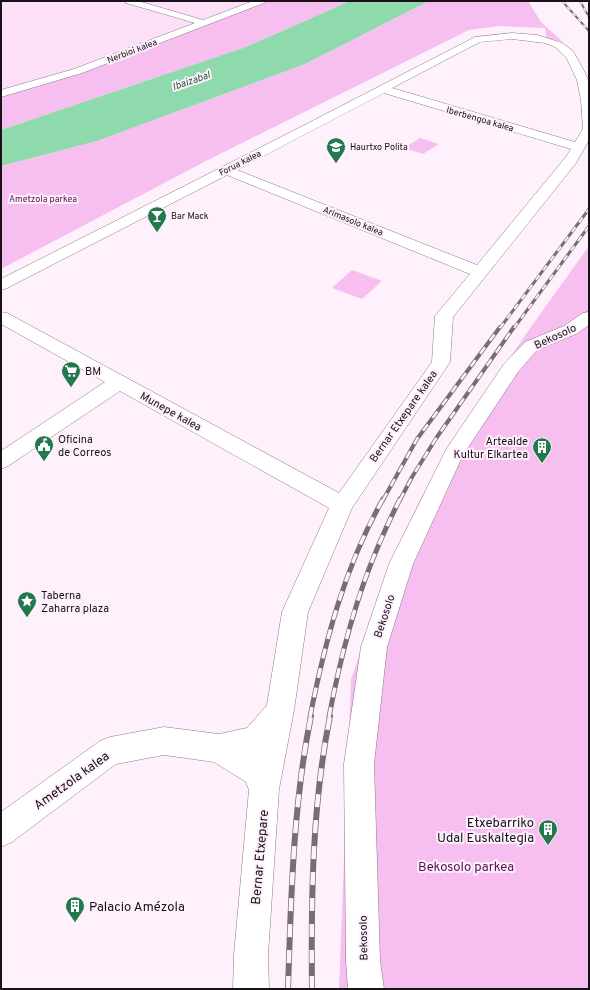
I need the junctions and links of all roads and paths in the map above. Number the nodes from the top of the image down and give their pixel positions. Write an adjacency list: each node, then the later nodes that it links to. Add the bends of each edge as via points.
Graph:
1 (128, 1): 3 (street)
2 (261, 1): 3 (street, Nerbioi kalea)
3 (204, 24): 7 (street, Nerbioi kalea, via 78,71)
4 (397, 82): 6 (street, Forua kalea); 9 (street, Iberbengoa kalea); 10 (street, Forua kalea, via 478,39 496,36 529,37 557,44 568,51 584,83)
5 (1, 86): 7 (street)
6 (382, 90): 10 (street, Iberbengoa kalea); 11 (street, Forua kalea)
7 (13, 91): 8 (street, Nerbioi kalea)
8 (1, 94)
9 (479, 106)
10 (583, 135): 12 (street, Bernar Etxepare kalea, via 571,160)
11 (227, 170): 12 (street, Arimasolo kalea); 13 (street, Forua kalea)
12 (479, 272): 18 (street, Bernar Etxepare kalea, via 444,316 441,362)
13 (1, 285)
14 (1, 317): 16 (street, Munepe kalea)
15 (589, 317): 24 (street, Bekosolo, via 570,330 531,346 511,368 454,453 401,564 374,647 359,764 363,961)
16 (119, 382): 17 (street); 18 (street, Munepe kalea)
17 (1, 461)
18 (342, 505): 19 (street, Bernar Etxepare kalea, via 295,612)
19 (280, 710): 20 (street, via 255,741); 21 (street, Bernar Etxepare kalea)
20 (219, 748): 21 (street, via 256,772); 22 (street, Ametzola kalea, via 164,741 110,751)
21 (264, 789): 23 (street, Bernar Etxepare, via 251,955)
22 (1, 831)
23 (251, 989)
24 (366, 989)

